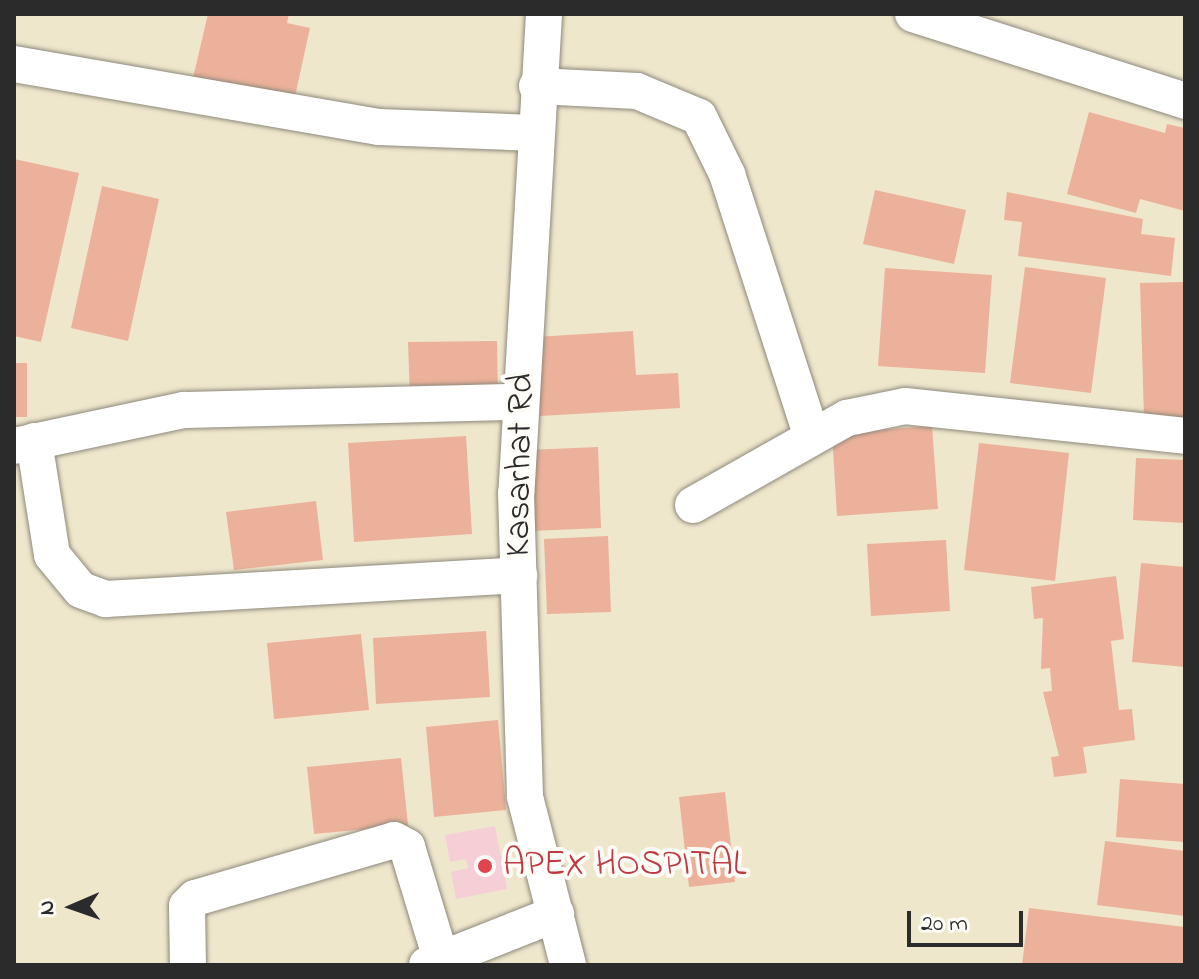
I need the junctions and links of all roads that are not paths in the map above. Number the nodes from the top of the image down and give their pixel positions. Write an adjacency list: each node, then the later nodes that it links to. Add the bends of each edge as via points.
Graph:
1 (544, 14): 4 (street, Kasarhat Rd)
2 (913, 14): 5 (street)
3 (14, 64): 6 (street, via 379,127)
4 (537, 86): 6 (street, Kasarhat Rd); 9 (street, via 637,91 699,117 727,174)
5 (1185, 101)
6 (534, 133): 7 (street, Kasarhat Rd)
7 (520, 402): 10 (street, via 184,410); 12 (street, Kasarhat Rd)
8 (1185, 436): 9 (street, via 905,406 847,418)
9 (812, 437): 11 (street)
10 (24, 443): 12 (street, via 52,555 81,590 106,599)
11 (693, 505)
12 (519, 575): 13 (street, Kasarhat Rd, via 525,797)
13 (556, 914): 14 (street); 17 (street, Kasarhat Rd)
14 (508, 949): 15 (street)
15 (434, 962): 16 (street, via 407,847 394,840 195,898 187,906)
16 (188, 965)
17 (568, 965)

